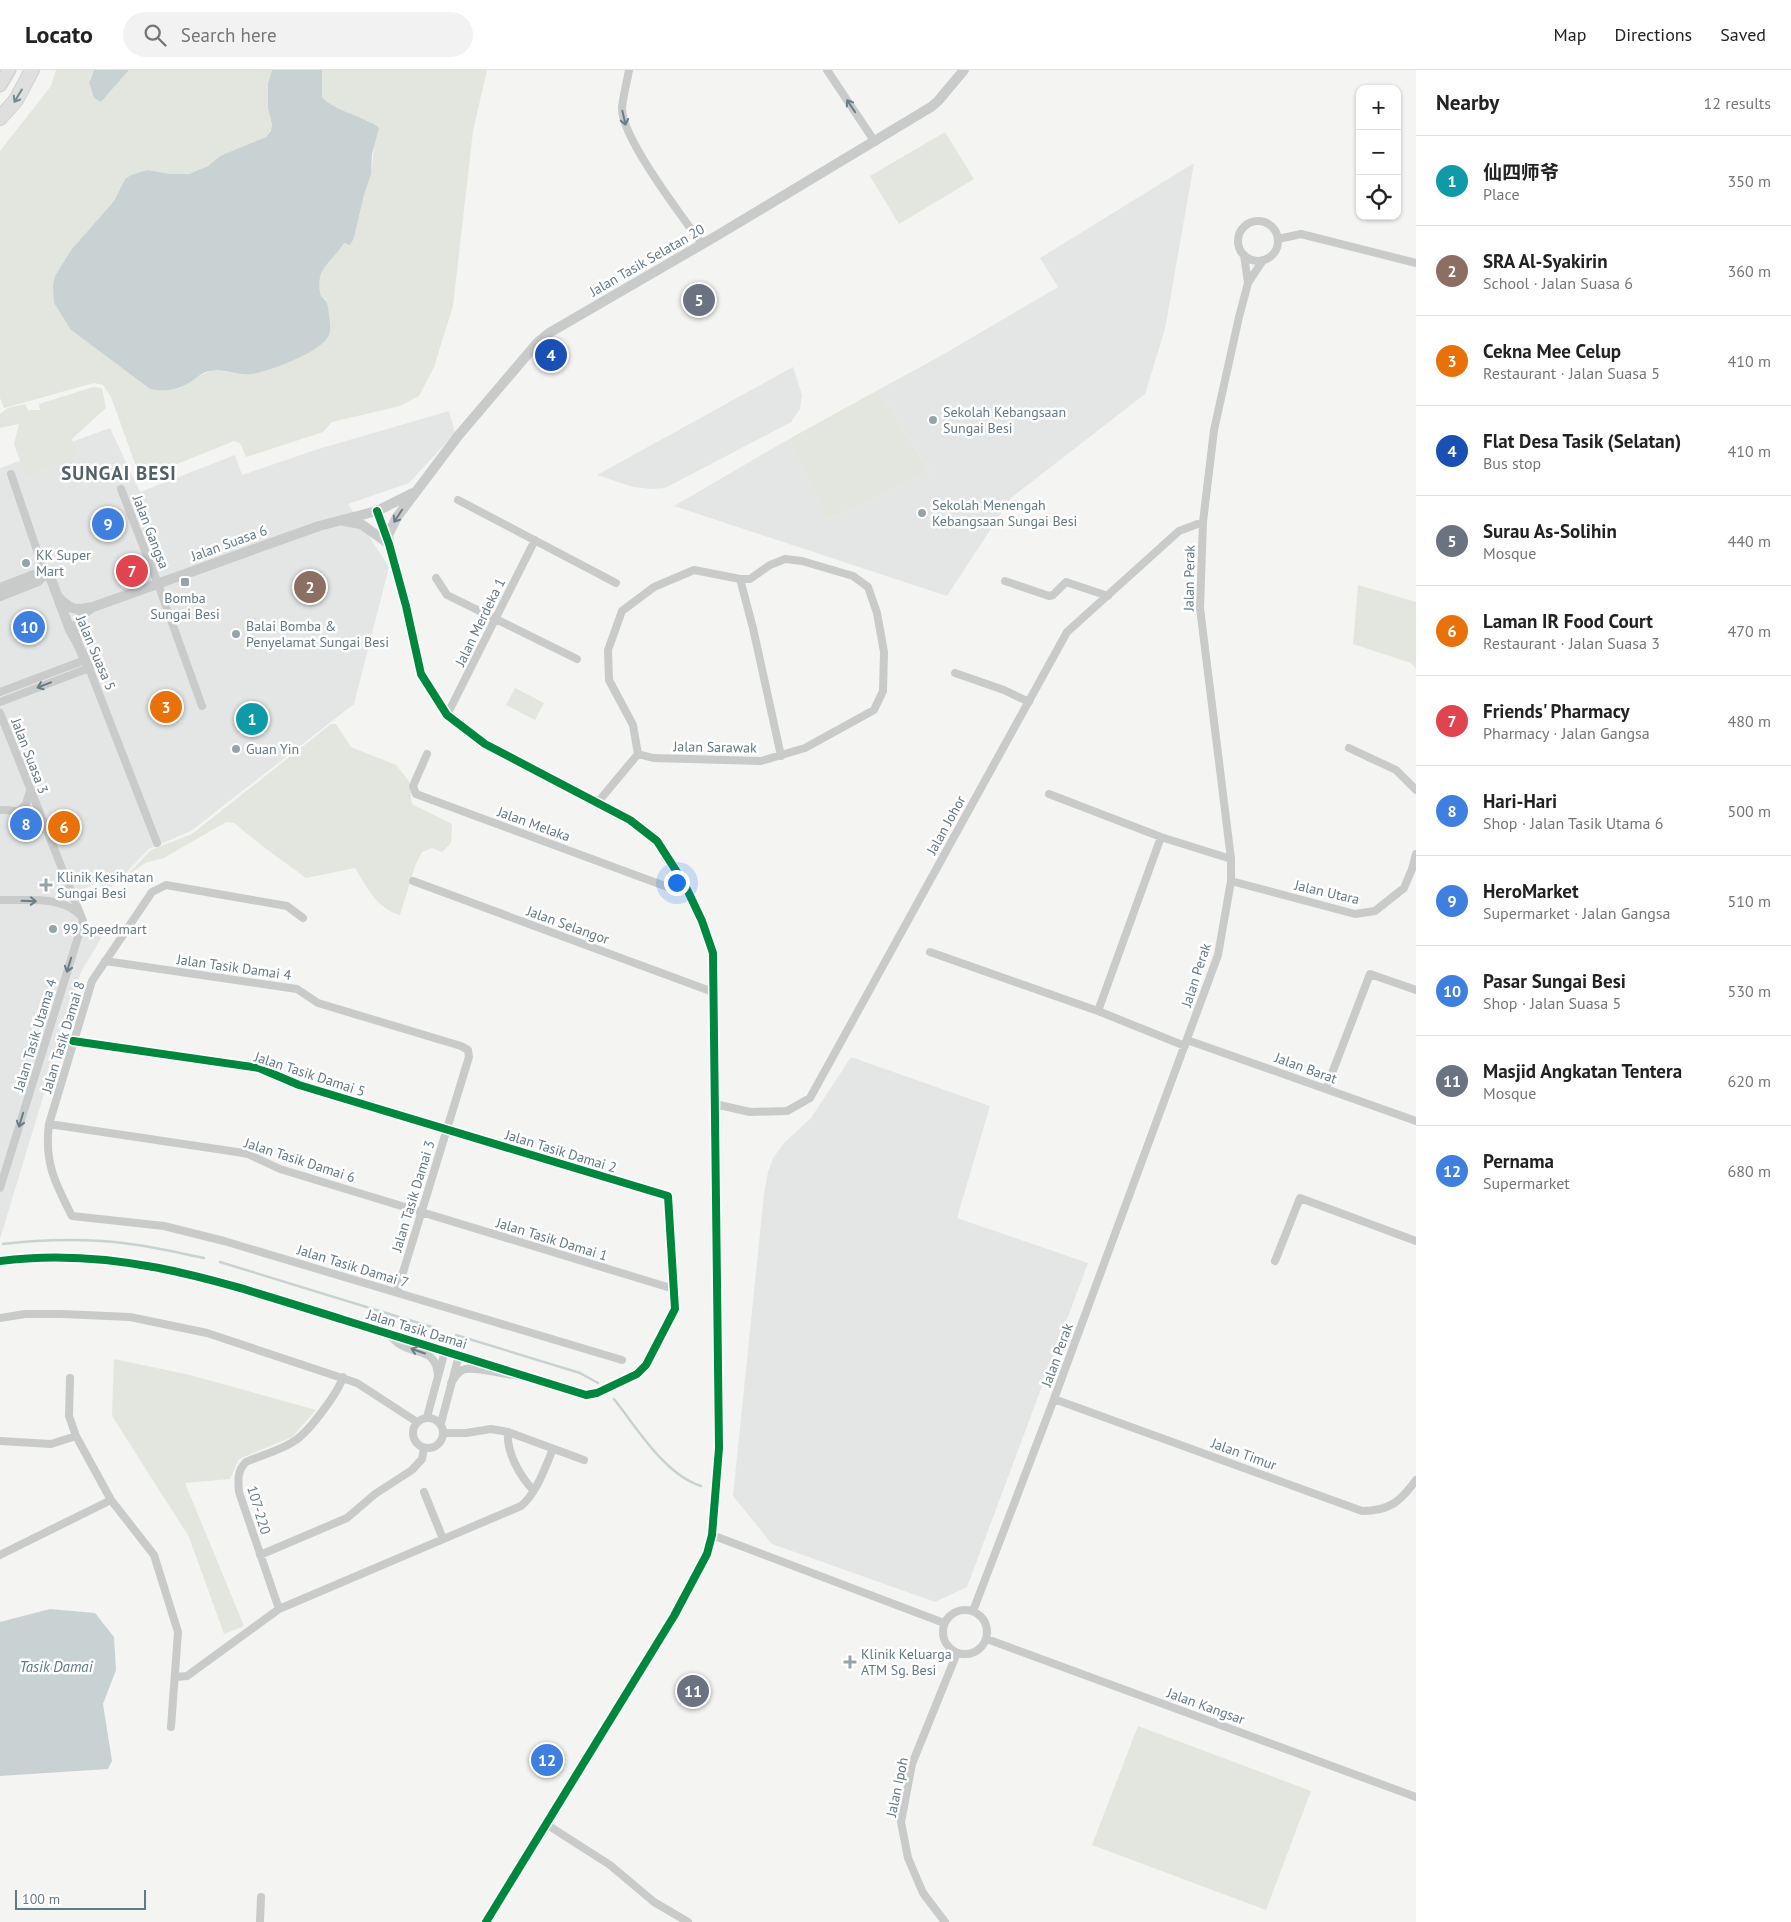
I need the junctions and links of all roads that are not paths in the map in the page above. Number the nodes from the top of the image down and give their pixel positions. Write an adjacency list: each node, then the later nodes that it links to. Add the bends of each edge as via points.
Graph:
1 (10, 70): 6 (highway)
2 (32, 70): 7 (highway, one-way to 7, via 16,100)
3 (629, 70): 10 (street, one-way to 10, via 622,109 625,124 658,184)
4 (827, 70): 8 (street, one-way to 4)
5 (964, 70): 8 (street, Jalan Tasik Selatan 20, via 938,101)
6 (0, 85)
7 (0, 118)
8 (875, 142): 10 (street, Jalan Tasik Selatan 20)
9 (1278, 239): 11 (street, via 1266,222 1251,222 1241,230 1239,237 1238,243); 12 (street, via 1274,252); 13 (street, via 1301,234)
10 (702, 244): 17 (street, Jalan Tasik Selatan 20, via 538,342 463,429)
11 (1244, 255): 12 (street); 14 (street, Jalan Perak)
12 (1263, 260): 14 (street, Jalan Perak)
13 (1416, 263)
14 (1248, 283): 21 (street, Jalan Perak, via 1214,430)
15 (11, 474): 24 (street, Jalan Suasa 5)
16 (121, 489): 29 (street, Jalan Gangsa)
17 (416, 492): 19 (street, Jalan Tasik Selatan 20); 23 (street, one-way to 23, via 390,529)
18 (458, 500): 22 (street)
19 (376, 511): 20 (street, Jalan Suasa 6); 23 (street)
20 (340, 520): 23 (street, via 361,524); 29 (street, Jalan Suasa 6)
21 (1203, 522): 32 (street, Jalan Johor, via 1179,531); 60 (street, Jalan Perak, via 1200,608)
22 (535, 540): 28 (street); 35 (street, Jalan Merdeka 1)
23 (389, 544): 45 (street, via 421,674)
24 (45, 574): 30 (street); 31 (street, via 38,581); 33 (street, Jalan Suasa 5, via 51,579)
25 (436, 578): 35 (street, via 447,595)
26 (740, 579): 48 (street, via 694,570 654,586 622,611 608,650 609,680 633,725); 49 (street, via 754,628); 49 (street, Jalan Sarawak, via 750,579 785,559 802,561 853,576 868,587 877,613 884,652 883,691 874,710 804,748)
27 (1005, 581): 32 (street, via 1049,596 1066,582)
28 (616, 583)
29 (158, 584): 34 (street, Jalan Suasa 6); 43 (street, Jalan Gangsa)
30 (0, 588)
31 (0, 596)
32 (1108, 596): 42 (street, Jalan Johor, via 1067,632)
33 (58, 598): 34 (street, Jalan Suasa 6, via 73,609); 36 (street, Jalan Suasa 5)
34 (93, 607): 36 (street, Jalan Suasa 6, via 77,620)
35 (496, 619): 37 (street); 45 (street, Jalan Merdeka 1)
36 (77, 642): 38 (street, Jalan Suasa 5)
37 (577, 660)
38 (87, 664): 40 (street); 41 (street, one-way to 41); 58 (street, Jalan Suasa 5)
39 (955, 674): 42 (street)
40 (0, 692)
41 (0, 702)
42 (1029, 702): 78 (street, Jalan Johor, via 810,1098 787,1111 750,1112)
43 (202, 706)
44 (0, 713): 51 (street, Jalan Suasa 3)
45 (447, 715): 53 (street, via 485,744)
46 (1349, 748): 50 (street, via 1396,770)
47 (427, 754): 63 (street, Jalan Melaka, via 413,786 416,794 673,889)
48 (638, 754): 49 (street, Jalan Sarawak, via 653,758 761,762); 53 (street)
49 (781, 756)
50 (1416, 790)
51 (30, 791): 55 (street, via 26,804); 56 (street, Jalan Suasa 3)
52 (1049, 794): 57 (street)
53 (598, 802): 63 (street, via 630,820 657,841)
54 (0, 810): 55 (street)
55 (20, 810): 56 (street)
56 (46, 831): 64 (street, Jalan Suasa 3)
57 (1161, 837): 60 (street); 73 (street)
58 (157, 843)
59 (1416, 854): 62 (street, Jalan Utara, via 1404,888 1375,911 1354,914)
60 (1231, 859): 62 (street, Jalan Perak)
61 (413, 881): 72 (street, Jalan Selangor)
62 (1231, 881): 75 (street, Jalan Perak, via 1218,955)
63 (684, 883): 72 (street, via 713,953)
64 (69, 887): 66 (street); 67 (street, Jalan Suasa 3)
65 (0, 900): 66 (street, one-way to 66)
66 (57, 901): 67 (street)
67 (82, 917): 82 (street, Jalan Tasik Utama 4, one-way to 82)
68 (303, 918): 70 (street, Jalan Tasik Damai 8, via 287,906 166,886 152,892)
69 (930, 952): 73 (street, Jalan Barat)
70 (105, 961): 74 (street, Jalan Tasik Damai 8, via 92,981); 76 (street, Jalan Tasik Damai 4, via 297,989 318,1003)
71 (1416, 990): 77 (street, via 1370,974)
72 (713, 992): 78 (street)
73 (1098, 1011): 75 (street, Jalan Barat)
74 (73, 1041): 80 (street, Jalan Tasik Damai 8); 81 (street, Jalan Tasik Damai 5, via 259,1068 299,1085)
75 (1186, 1042): 77 (street, Jalan Barat); 101 (street, Jalan Perak)
76 (468, 1050): 81 (street, Jalan Tasik Damai 3, via 469,1057)
77 (1326, 1089): 79 (street, Jalan Barat)
78 (715, 1104): 116 (street, via 719,1428)
79 (1416, 1121)
80 (49, 1124): 84 (street, Jalan Tasik Damai 6, via 248,1154 280,1169); 85 (street, Jalan Tasik Damai 8, via 47,1142 54,1180)
81 (447, 1129): 83 (street, Jalan Tasik Damai 2); 84 (street, Jalan Tasik Damai 3)
82 (0, 1188)
83 (668, 1196): 89 (street, Jalan Tasik Damai)
84 (422, 1212): 89 (street, Jalan Tasik Damai 1); 90 (street, Jalan Tasik Damai 3)
85 (72, 1216): 90 (street, Jalan Tasik Damai 7, via 164,1226)
86 (1416, 1241): 88 (street, via 1300,1198)
87 (0, 1260): 92 (street, Jalan Tasik Damai, via 91,1258 155,1266 208,1278)
88 (1275, 1261)
89 (674, 1289): 96 (street, Jalan Tasik Damai, via 675,1309 646,1365 638,1374 592,1395)
90 (397, 1292): 95 (street, Jalan Tasik Damai 7)
91 (0, 1318): 98 (street, via 25,1314 130,1317 206,1333)
92 (388, 1334): 93 (street, Jalan Tasik Damai); 97 (street, one-way to 92, via 437,1363 432,1358 399,1344)
93 (445, 1351): 94 (street, Jalan Tasik Damai); 97 (street)
94 (459, 1355): 96 (street, Jalan Tasik Damai); 100 (street)
95 (622, 1360)
96 (523, 1375): 100 (street, via 468,1369 458,1373)
97 (438, 1376): 102 (street)
98 (344, 1377): 103 (street); 119 (street, 107-220, via 340,1388 303,1434 240,1468 238,1492)
99 (70, 1378): 107 (street, via 69,1416)
100 (451, 1383): 104 (street)
101 (1054, 1398): 112 (street, Jalan Timur, via 1362,1511 1392,1506); 121 (street, Jalan Perak)
102 (427, 1417): 103 (street); 104 (street)
103 (417, 1422): 109 (street, via 413,1430 414,1439)
104 (440, 1423): 106 (street)
105 (508, 1432): 106 (street, via 492,1429); 110 (street); 113 (street, via 507,1442 522,1478)
106 (444, 1433): 109 (street, via 441,1442)
107 (76, 1436): 108 (street, via 51,1444); 115 (street)
108 (0, 1441)
109 (424, 1448): 119 (street, via 422,1459 412,1470 375,1494 347,1518)
110 (554, 1449): 111 (street); 113 (street)
111 (584, 1460)
112 (1416, 1480)
113 (533, 1490): 117 (street, via 521,1506)
114 (424, 1492): 117 (street)
115 (111, 1500): 118 (street); 125 (street, via 154,1555 178,1632)
116 (712, 1535): 122 (street); 128 (street, via 707,1554 679,1608)
117 (443, 1539): 120 (street)
118 (0, 1555)
119 (260, 1555): 120 (street, 107-220)
120 (279, 1609): 125 (street, via 187,1676)
121 (973, 1611): 122 (street, via 955,1612); 123 (street, via 984,1619)
122 (944, 1623): 124 (street, via 943,1640)
123 (987, 1639): 124 (street, via 973,1653); 127 (street, Jalan Kangsar)
124 (957, 1653): 133 (street, Jalan Ipoh, via 912,1764 901,1822 908,1858 923,1893)
125 (175, 1677): 126 (street)
126 (171, 1727)
127 (1416, 1797)
128 (546, 1824): 131 (street); 132 (street, via 610,1865 654,1902)
129 (261, 1896): 130 (street)
130 (260, 1922)
131 (486, 1922)
132 (688, 1922)
133 (945, 1922)

